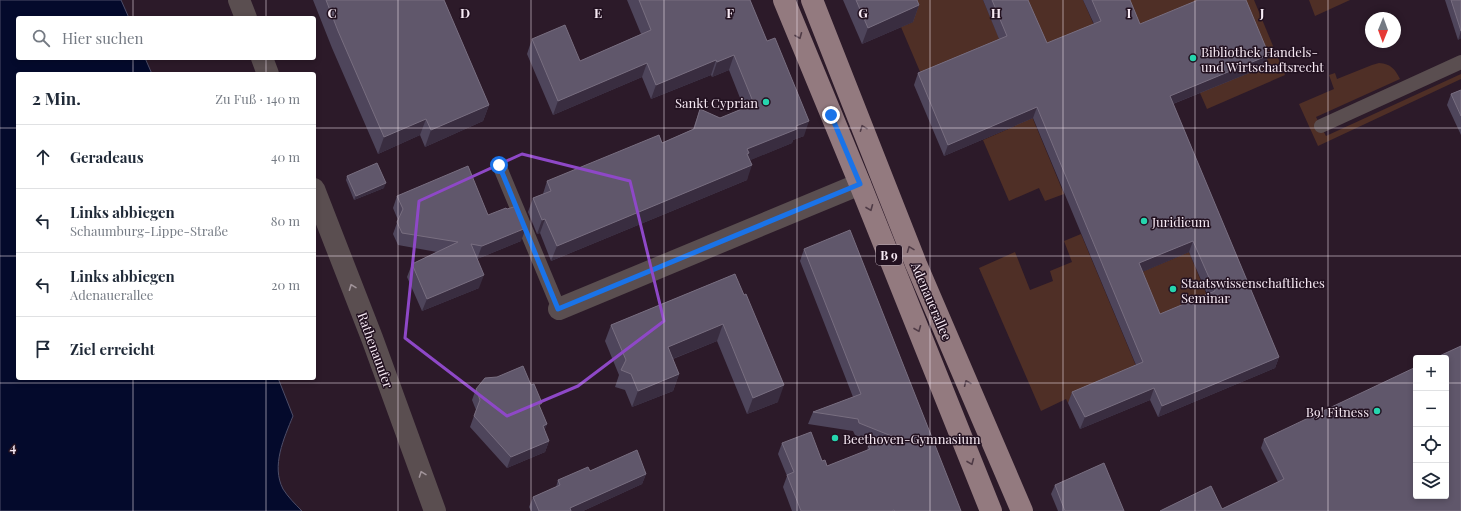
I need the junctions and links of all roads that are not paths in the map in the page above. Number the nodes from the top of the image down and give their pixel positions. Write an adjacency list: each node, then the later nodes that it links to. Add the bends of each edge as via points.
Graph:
1 (239, 0): 4 (street)
2 (784, 0): 10 (main road, Adenauerallee / B 9, one-way to 10)
3 (812, 0): 15 (main road, Adenauerallee / B 9, one-way to 3, via 916,264)
4 (245, 16)
5 (263, 60): 7 (street)
6 (1461, 62): 8 (lane)
7 (267, 72)
8 (1321, 126)
9 (499, 165): 12 (lane)
10 (860, 184): 12 (street); 14 (main road, Adenauerallee / B 9, one-way to 14)
11 (316, 194): 13 (street, Rathenauufer, one-way to 11)
12 (558, 309)
13 (435, 511)
14 (991, 511)
15 (1022, 511)

